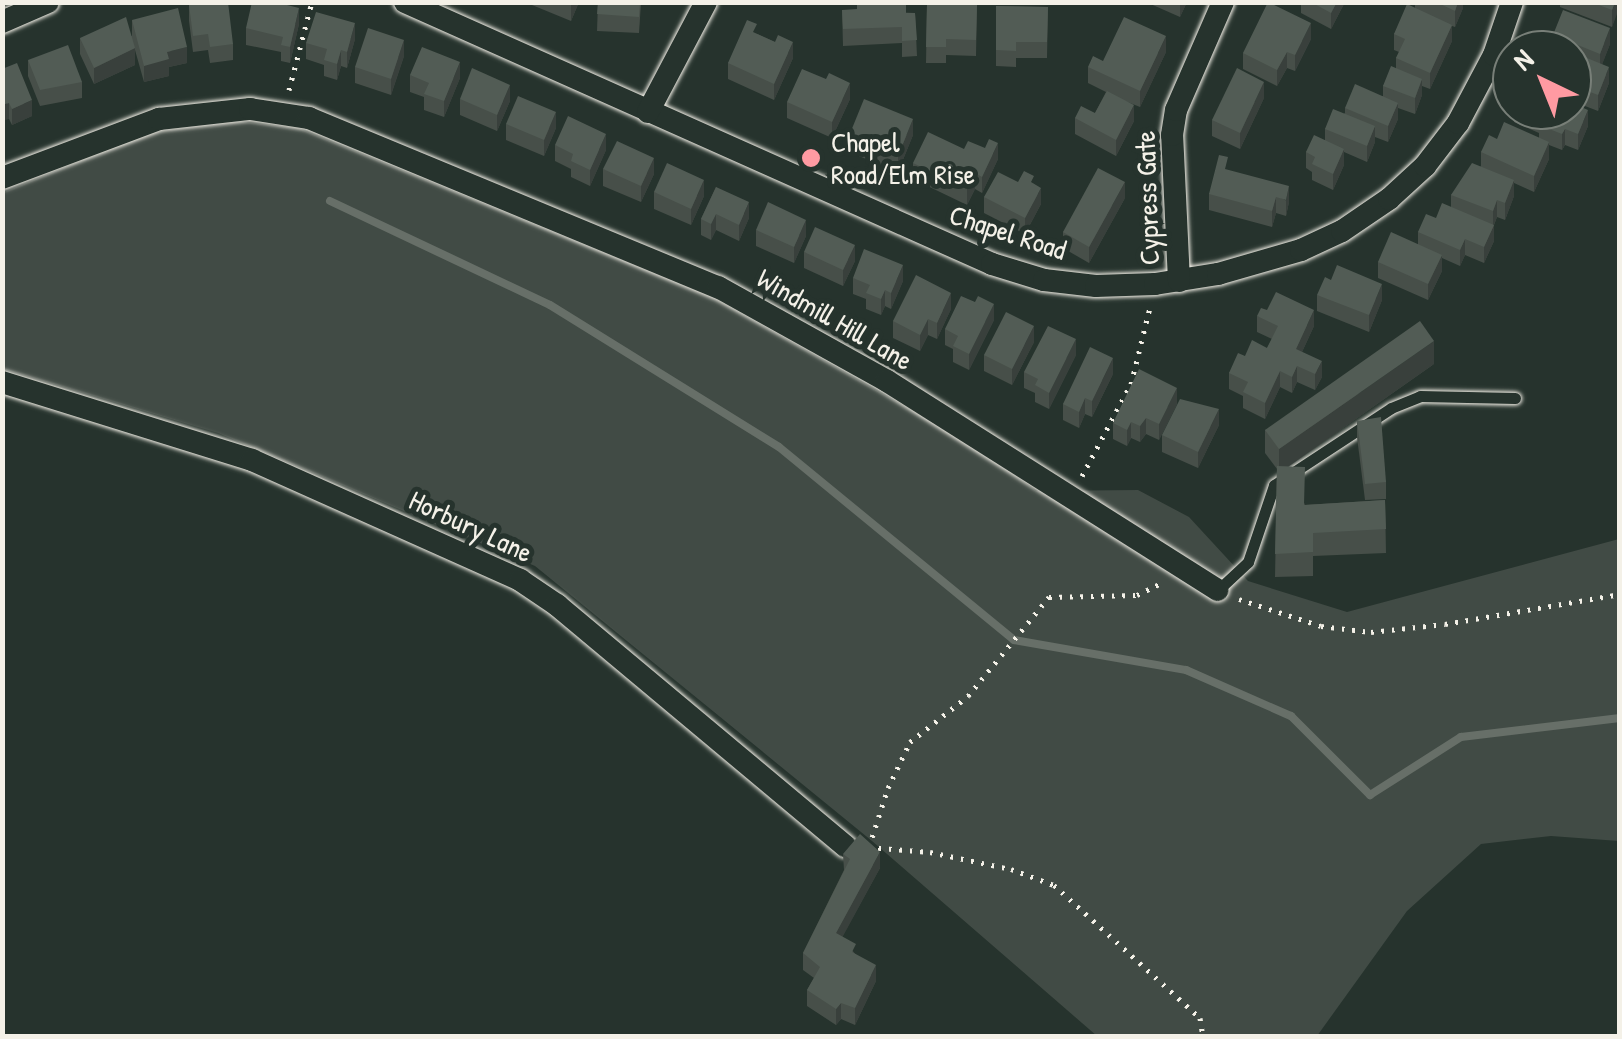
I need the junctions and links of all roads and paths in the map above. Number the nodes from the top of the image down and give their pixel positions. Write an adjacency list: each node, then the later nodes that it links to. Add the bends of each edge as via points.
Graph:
1 (48, 2): 7 (street)
2 (312, 2): 9 (path)
3 (405, 2): 8 (street, Chapel Road)
4 (706, 2): 8 (street)
5 (1223, 2): 11 (street, Cypress Gate, via 1174,122)
6 (1512, 2): 11 (street, Chapel Road, via 1458,124 1389,199 1301,250)
7 (2, 22)
8 (648, 112): 12 (street, Chapel Road, via 992,264 1044,280)
9 (284, 113): 10 (street, Windmill Hill Lane, via 250,109 159,119); 15 (street, Windmill Hill Lane, via 386,148 718,287)
10 (2, 178)
11 (1180, 281): 12 (street, Chapel Road)
12 (1155, 284): 15 (path, via 1131,384)
13 (2, 382): 19 (street, Horbury Lane, via 252,460 520,580)
14 (1515, 398): 17 (lane, via 1420,396 1362,427 1274,485 1248,562)
15 (1071, 496): 16 (street, Windmill Hill Lane)
16 (1182, 568): 17 (street, Windmill Hill Lane); 20 (path, via 1138,595 1049,597 968,696 910,742)
17 (1218, 590): 18 (path, via 1271,614 1371,632)
18 (1620, 594)
19 (846, 846): 20 (path)
20 (870, 847): 21 (path, via 930,852 1054,885 1200,1018)
21 (1204, 1036)

